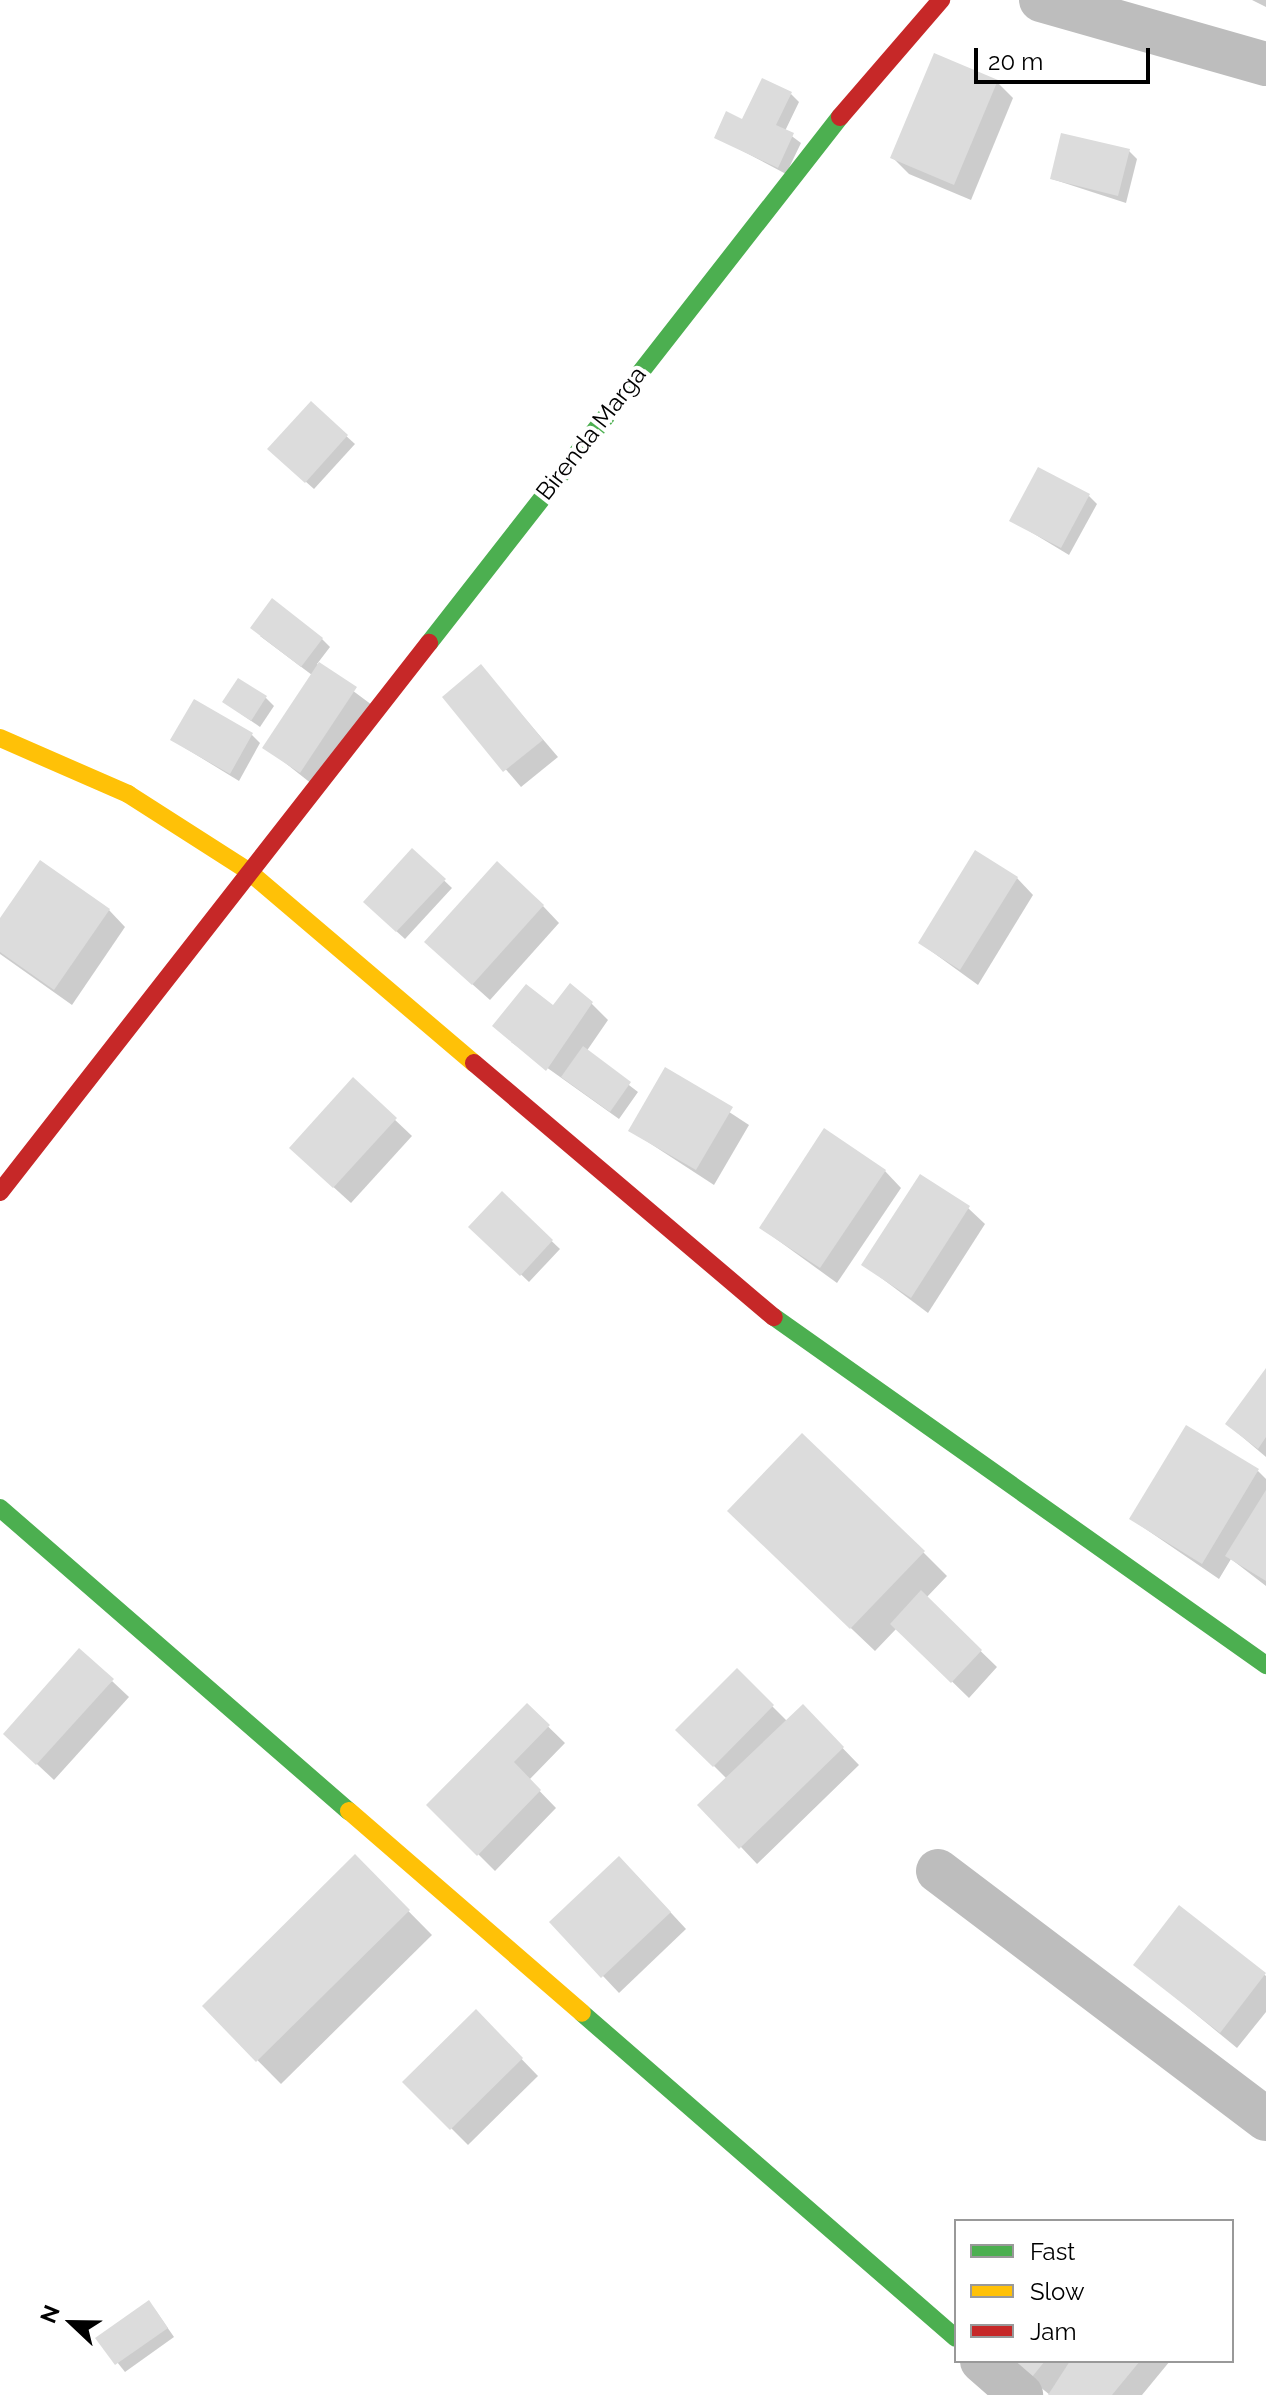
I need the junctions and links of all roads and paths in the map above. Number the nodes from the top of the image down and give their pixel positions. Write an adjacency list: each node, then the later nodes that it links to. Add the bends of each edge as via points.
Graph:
1 (941, 0): 5 (street, Birenda Marga, via 863,88)
2 (1041, 0): 3 (street)
3 (1266, 64)
4 (0, 738): 5 (street, via 128,794)
5 (247, 870): 6 (street, Birenda Marga); 8 (street, via 804,1342)
6 (0, 1192)
7 (0, 1508): 11 (street)
8 (1266, 1665)
9 (938, 1871): 10 (street)
10 (1266, 2119)
11 (954, 2336)
12 (984, 2363): 13 (street)
13 (1021, 2395)

